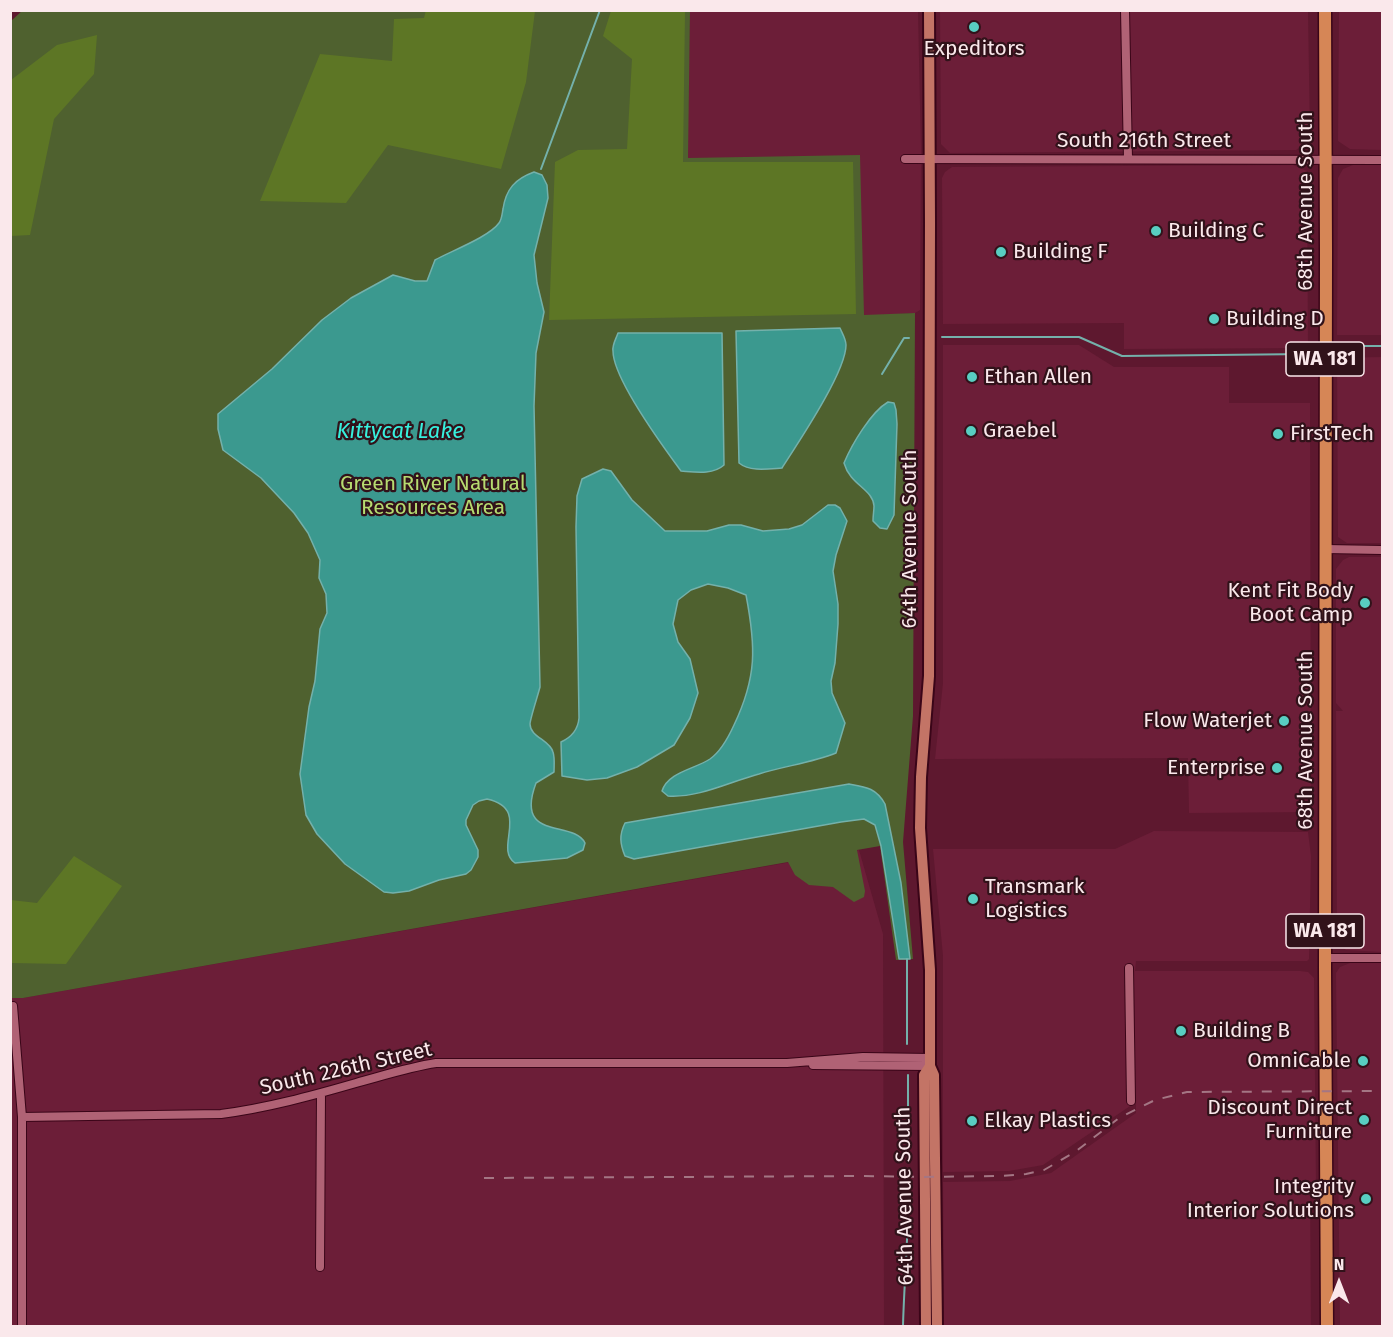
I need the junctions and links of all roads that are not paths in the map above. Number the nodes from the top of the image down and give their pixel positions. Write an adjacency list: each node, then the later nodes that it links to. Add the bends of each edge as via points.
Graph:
1 (929, 10): 5 (street, 64th Avenue South)
2 (1125, 10): 6 (street)
3 (1325, 10): 7 (main road, 68th Avenue South / WA 181)
4 (905, 159): 5 (street, South 216th Street)
5 (930, 159): 6 (street, South 216th Street); 15 (street, 64th Avenue South, via 929,681 920,828 930,970)
6 (1128, 159): 7 (street, South 216th Street)
7 (1326, 160): 8 (street, South 216th Street); 9 (main road, 68th Avenue South / WA 181)
8 (1383, 160)
9 (1326, 549): 10 (street); 11 (main road, 68th Avenue South / WA 181)
10 (1383, 550)
11 (1325, 958): 12 (street); 23 (main road, 68th Avenue South / WA 181)
12 (1383, 958)
13 (1130, 968): 17 (street)
14 (13, 1006): 18 (street)
15 (929, 1062): 16 (street, South 226th Street, via 836,1066 436,1063); 21 (street, 64th Avenue South, via 924,1075); 22 (street, 64th Avenue South, via 934,1075)
16 (321, 1093): 18 (street, South 226th Street, via 221,1114); 19 (street)
17 (1131, 1101)
18 (22, 1117): 20 (street)
19 (320, 1267)
20 (22, 1326)
21 (926, 1326)
22 (937, 1326)
23 (1327, 1326)

